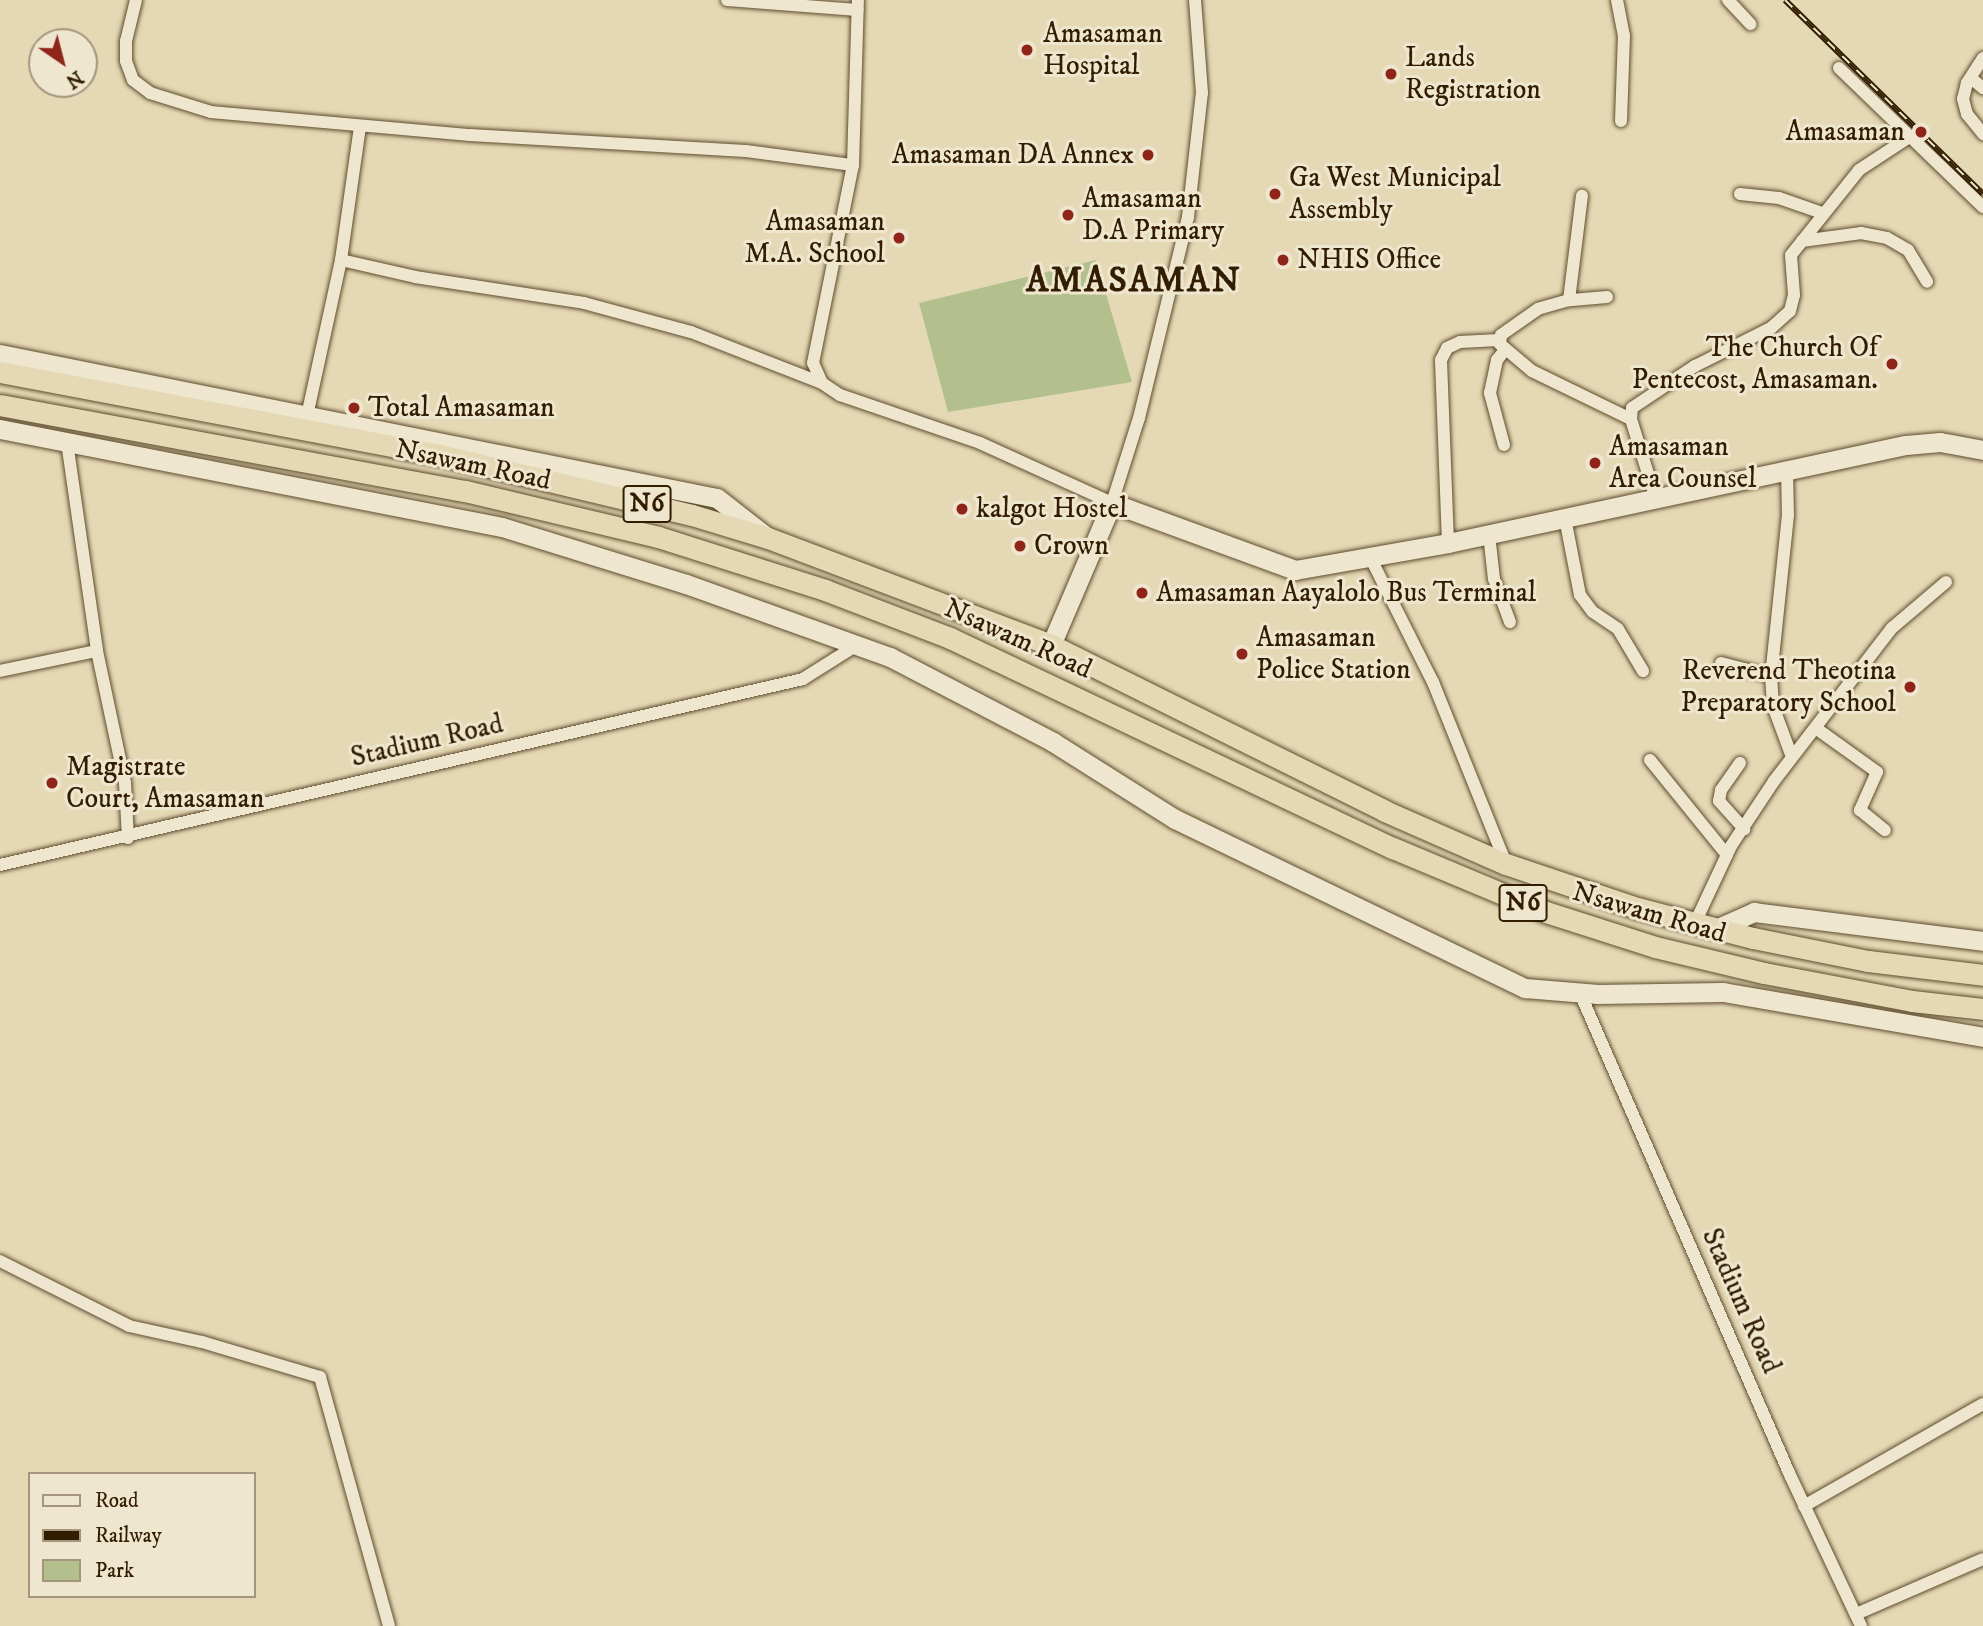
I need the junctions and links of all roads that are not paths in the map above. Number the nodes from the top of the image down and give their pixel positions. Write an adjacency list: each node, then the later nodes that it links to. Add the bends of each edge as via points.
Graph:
1 (136, 0): 13 (street, via 125,61 133,80 150,93 211,112)
2 (727, 0): 6 (street)
3 (1195, 0): 39 (street, via 1202,93 1188,217 1139,418)
4 (1617, 0): 12 (street, via 1624,35)
5 (1728, 0): 7 (street)
6 (858, 5): 16 (street)
7 (1750, 24)
8 (1983, 58): 10 (street)
9 (1839, 68): 15 (street)
10 (1970, 78): 11 (street); 14 (street, via 1963,99 1967,114)
11 (1983, 89)
12 (1621, 121)
13 (360, 127): 16 (street, via 746,150); 22 (street)
14 (1983, 134)
15 (1911, 136): 19 (street); 20 (street, via 1859,170)
16 (853, 164): 29 (street, via 813,363)
17 (1740, 194): 20 (street, via 1779,198)
18 (1582, 195): 25 (street)
19 (1983, 207)
20 (1822, 213): 21 (street)
21 (1802, 241): 23 (street, via 1861,233 1887,238 1908,250); 32 (street, via 1791,255 1794,295 1790,311 1771,328 1639,400)
22 (341, 260): 29 (street, via 415,277 584,303 691,332); 31 (street)
23 (1927, 282)
24 (1607, 297): 25 (street)
25 (1569, 300): 26 (street, via 1538,309)
26 (1502, 346): 32 (street, via 1532,372); 35 (street, via 1490,393); 43 (street, via 1460,342 1447,348 1441,360)
27 (0, 354): 31 (main road)
28 (0, 372): 42 (highway, Nsawam Road / N6, via 449,457 692,515)
29 (822, 383): 39 (street, via 840,395 980,443)
30 (0, 405): 68 (highway, Nsawam Road / N6, via 464,491 658,537 825,590 950,638 1393,848 1546,912 1654,947 1764,973 1912,1002)
31 (307, 416): 42 (main road, via 717,498)
32 (1631, 419): 38 (street)
33 (0, 429): 34 (main road)
34 (67, 442): 47 (main road, via 502,527 686,584); 49 (street)
35 (1504, 445)
36 (1983, 450): 37 (main road, via 1940,442 1906,445)
37 (1787, 469): 38 (main road); 53 (street, via 1788,514)
38 (1656, 499): 40 (main road)
39 (1112, 503): 44 (main road, via 1295,570); 48 (main road)
40 (1565, 518): 41 (main road); 52 (street, via 1580,595 1618,629)
41 (1489, 534): 43 (main road); 46 (street, via 1494,579)
42 (768, 538): 48 (highway, Nsawam Road / N6)
43 (1448, 543): 44 (main road)
44 (1370, 557): 62 (street, via 1433,682)
45 (1946, 582): 54 (street, via 1892,628)
46 (1510, 622)
47 (857, 645): 60 (street, Stadium Road, via 803,679); 67 (main road, via 890,657 1053,742 1175,819 1377,917 1525,988)
48 (1051, 645): 62 (highway, Nsawam Road / N6, via 1385,811)
49 (97, 651): 51 (street); 60 (street, via 125,783)
50 (1721, 663): 53 (street)
51 (0, 671)
52 (1643, 671)
53 (1771, 676): 55 (street, via 1773,706)
54 (1816, 729): 55 (street); 59 (street, via 1877,772 1860,810)
55 (1792, 757): 58 (street)
56 (1650, 760): 61 (street)
57 (1740, 763): 58 (street, via 1721,790 1719,801)
58 (1744, 829): 61 (street)
59 (1885, 830)
60 (128, 838): 63 (street, Stadium Road)
61 (1727, 855): 64 (street)
62 (1506, 864): 64 (highway, Nsawam Road / N6)
63 (0, 865)
64 (1706, 926): 65 (main road, via 1754,912); 66 (highway, Nsawam Road / N6, via 1868,961)
65 (1983, 941)
66 (1983, 975)
67 (1580, 993): 69 (main road, via 1723,992); 72 (street, Stadium Road)
68 (1983, 1009)
69 (1983, 1037)
70 (0, 1261): 75 (street, via 129,1326 320,1377)
71 (1983, 1404): 72 (street)
72 (1804, 1506): 74 (street, Stadium Road)
73 (1983, 1559): 74 (street)
74 (1859, 1620)
75 (389, 1626)

